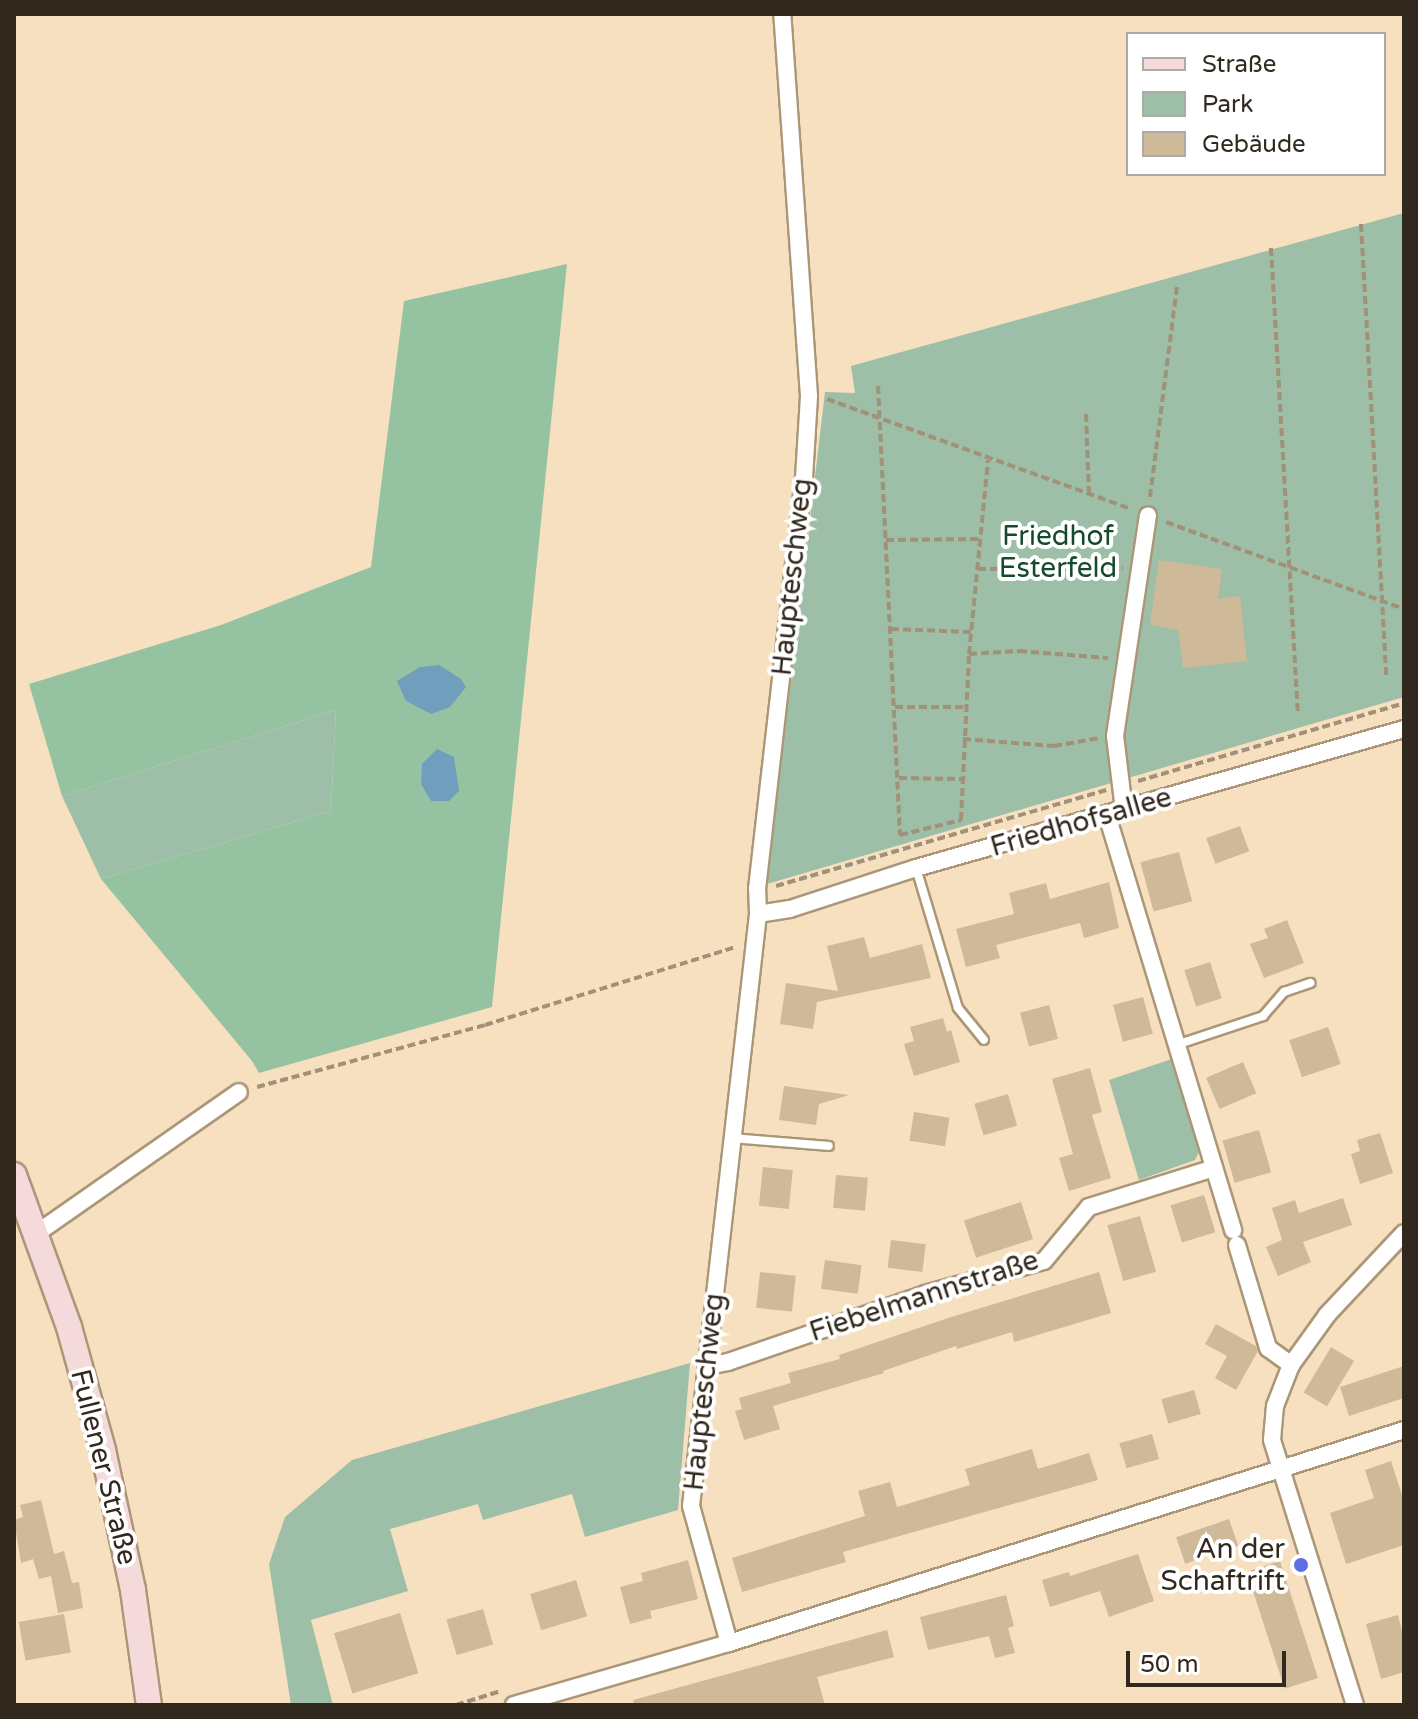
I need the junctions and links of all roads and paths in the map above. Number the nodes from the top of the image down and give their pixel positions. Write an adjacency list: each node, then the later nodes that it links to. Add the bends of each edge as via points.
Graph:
1 (782, 14): 6 (street, Haupteschweg)
2 (1361, 224): 17 (path)
3 (1271, 248): 14 (path)
4 (1177, 285): 11 (path)
5 (878, 386): 8 (path)
6 (809, 396): 8 (path); 37 (street, Haupteschweg)
7 (1086, 414): 10 (path)
8 (881, 420): 9 (path); 13 (path)
9 (988, 460): 10 (path); 12 (path)
10 (1089, 494): 11 (path)
11 (1148, 515): 14 (path); 15 (street)
12 (980, 539): 13 (path); 16 (path)
13 (885, 540): 19 (path)
14 (1288, 567): 17 (path); 27 (path)
15 (1140, 568): 16 (path); 22 (street)
16 (978, 569): 20 (path)
17 (1384, 602): 18 (path); 23 (path)
18 (1404, 609)
19 (891, 629): 20 (path); 25 (path)
20 (971, 632): 21 (path)
21 (969, 654): 22 (path, via 1019,651); 26 (path)
22 (1126, 658): 29 (street)
23 (1386, 677)
24 (1404, 703): 33 (path)
25 (895, 707): 26 (path); 31 (path)
26 (965, 707): 30 (path)
27 (1298, 715)
28 (1404, 729): 34 (street, Friedhofsallee)
29 (1115, 736): 30 (path, via 1054,746); 33 (street)
30 (963, 739): 32 (path)
31 (899, 778): 32 (path); 32 (path, via 900,835 961,820)
32 (961, 779)
33 (1119, 787): 34 (street); 37 (path)
34 (1124, 810): 35 (street, Friedhofsallee)
35 (1107, 815): 36 (street, Friedhofsallee); 42 (street)
36 (916, 868): 38 (street, Friedhofsallee, via 790,909); 41 (lane, via 958,1008)
37 (757, 889): 38 (street, Haupteschweg)
38 (758, 914): 39 (street, Haupteschweg)
39 (753, 945): 43 (path); 44 (street, Haupteschweg)
40 (1310, 983): 42 (lane, via 1284,992 1263,1016)
41 (984, 1040)
42 (1176, 1045): 46 (street)
43 (239, 1092): 48 (street)
44 (732, 1138): 45 (lane); 51 (street, Haupteschweg)
45 (829, 1146)
46 (1214, 1168): 50 (street, via 1268,1348); 51 (street, Fiebelmannstraße, via 1089,1207 1044,1261)
47 (14, 1175): 48 (main road, Fullener Straße)
48 (37, 1233): 55 (main road, Fullener Straße, via 103,1450 133,1590)
49 (1404, 1233): 50 (street, via 1327,1315)
50 (1291, 1365): 53 (street, via 1275,1406 1272,1440)
51 (706, 1366): 54 (street, Haupteschweg, via 691,1506)
52 (1404, 1430): 53 (street)
53 (1281, 1467): 54 (street); 57 (street)
54 (729, 1643): 56 (street)
55 (149, 1705)
56 (514, 1705)
57 (1355, 1705)

